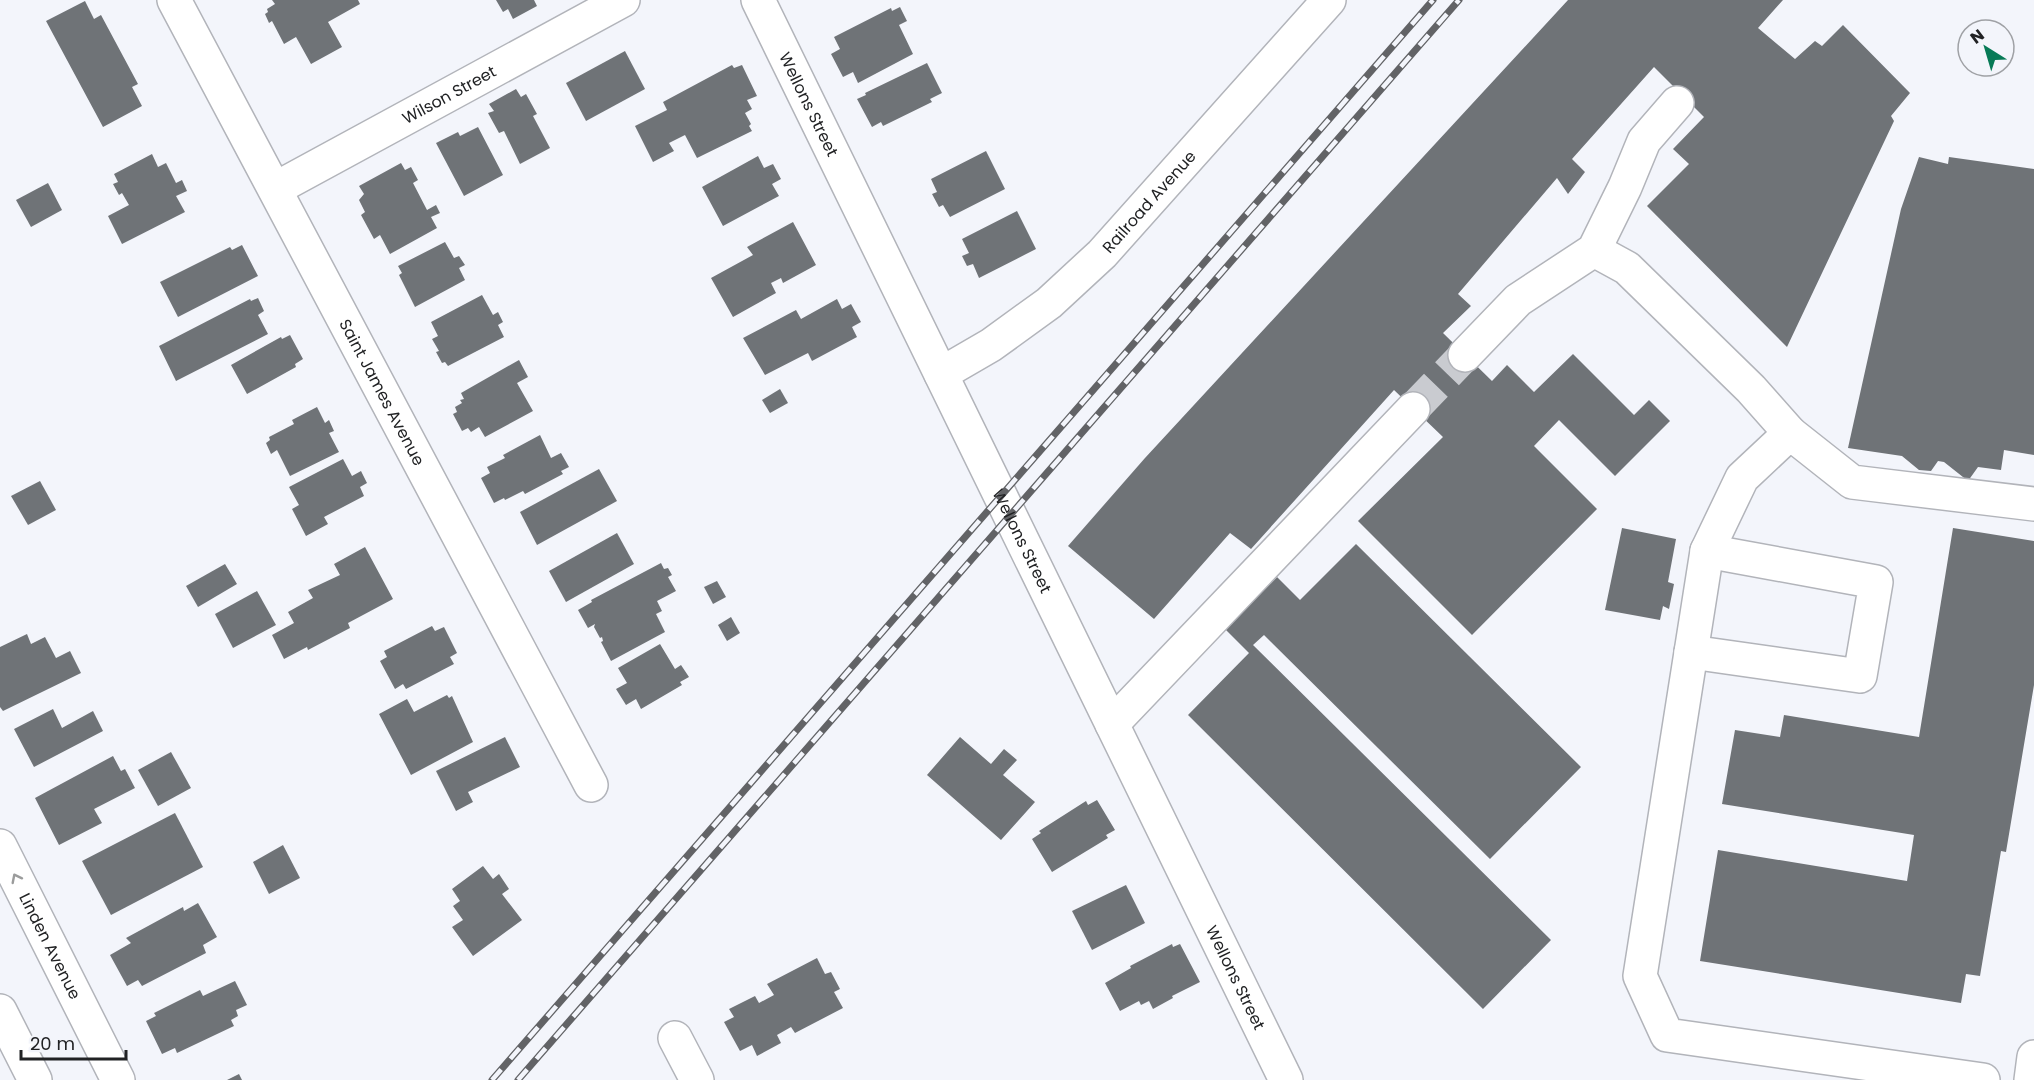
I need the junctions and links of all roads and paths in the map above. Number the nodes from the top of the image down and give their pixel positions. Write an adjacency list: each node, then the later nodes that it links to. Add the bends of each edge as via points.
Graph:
1 (174, 0): 6 (street, Saint James Avenue)
2 (623, 0): 6 (street, Wilson Street)
3 (758, 0): 9 (street, Wellons Street)
4 (1329, 0): 9 (street, Railroad Avenue, via 1102,254 1049,303 991,345)
5 (1677, 103): 7 (street, via 1644,141)
6 (275, 189): 16 (street, Saint James Avenue)
7 (1594, 250): 8 (street, via 1518,300); 11 (street, via 1627,268 1751,389)
8 (1465, 355)
9 (941, 374): 15 (street, Wellons Street)
10 (1413, 409): 15 (street)
11 (1790, 433): 12 (street, via 1852,482); 13 (street, via 1742,478)
12 (2034, 504)
13 (1707, 551): 14 (street); 14 (street, via 1876,582 1860,676)
14 (1691, 652): 25 (street, via 1640,976 1667,1035)
15 (1112, 724): 24 (street, Wellons Street)
16 (591, 785)
17 (0, 846): 22 (street, Linden Avenue, one-way to 17)
18 (0, 1011): 21 (street)
19 (675, 1038): 23 (street)
20 (2034, 1057): 26 (street)
21 (35, 1080)
22 (118, 1080)
23 (697, 1080)
24 (1286, 1080)
25 (1983, 1080)
26 (2031, 1080)

